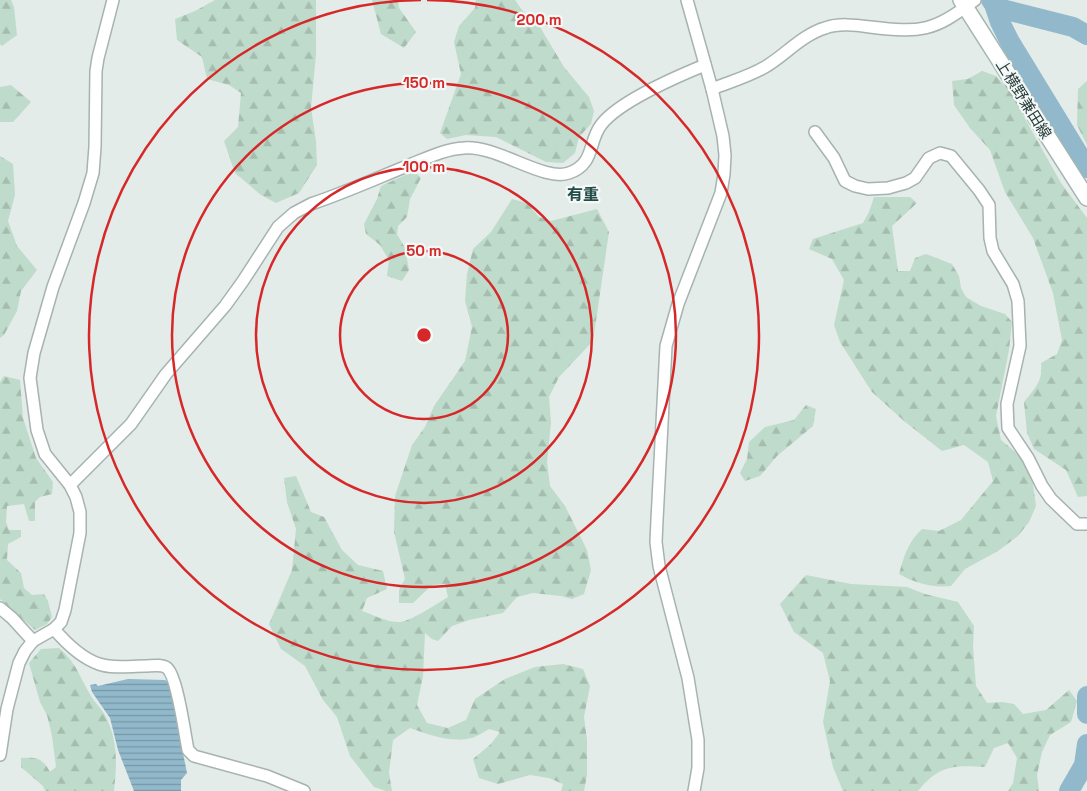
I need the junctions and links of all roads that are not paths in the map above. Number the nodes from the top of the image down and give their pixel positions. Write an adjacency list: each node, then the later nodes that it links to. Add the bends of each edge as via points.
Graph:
1 (113, 0): 8 (street, via 96,71 93,173 53,287 30,378 37,430 45,454)
2 (686, 0): 4 (street)
3 (967, 2): 5 (street, via 951,18 918,30 856,25 823,28 764,68); 7 (main road, 上横野兼田線)
4 (705, 65): 5 (street); 8 (street, via 608,116 594,138 586,162 569,173 551,174 501,154 465,147 426,158 294,213 278,227 244,281 166,374 130,424)
5 (712, 89): 15 (street, via 723,136 724,174 666,346 656,542 659,566 688,678 698,740)
6 (815, 132): 9 (street, via 834,158 845,181 856,186 868,189 906,184 915,178 929,158 940,153 951,156 979,190 989,205 993,251 1014,284 1018,301 1020,346 1007,404 1008,428 1051,498 1077,524)
7 (1087, 198)
8 (70, 485): 11 (street, via 80,512 80,533 65,610 61,622)
9 (1087, 524)
10 (0, 608): 12 (street)
11 (54, 628): 12 (street); 14 (street, via 81,656 99,664 167,668 177,691 188,750 194,756 267,776)
12 (32, 641): 13 (street, via 25,650 13,682)
13 (0, 755)
14 (304, 791)
15 (694, 791)

